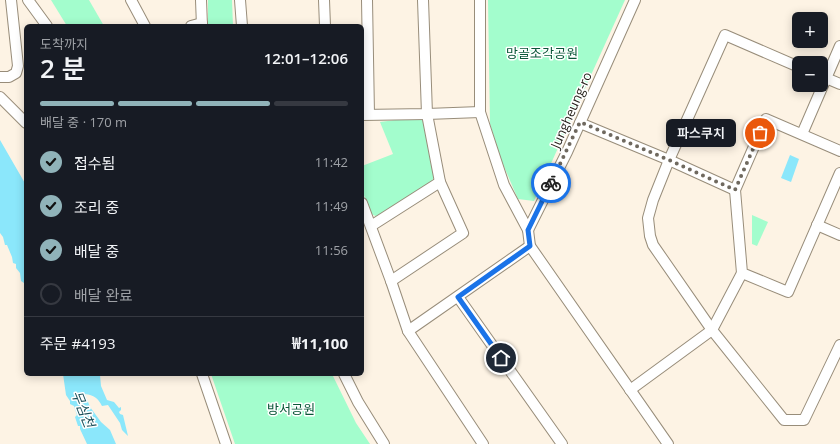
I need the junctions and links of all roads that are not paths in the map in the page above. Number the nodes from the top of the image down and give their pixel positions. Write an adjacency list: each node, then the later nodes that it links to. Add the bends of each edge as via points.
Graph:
1 (11, 0): 19 (street, via 18,66 16,73)
2 (28, 0): 11 (street)
3 (131, 0): 12 (street)
4 (201, 0): 13 (street)
5 (240, 0): 14 (street)
6 (324, 0): 15 (street)
7 (367, 0): 26 (street)
8 (424, 0): 25 (street)
9 (480, 0): 24 (street)
10 (635, 0): 28 (street, Jungheung-ro)
11 (46, 24)
12 (144, 24)
13 (202, 24)
14 (242, 24)
15 (325, 24)
16 (840, 46): 18 (street)
17 (792, 63): 31 (street, via 725,35)
18 (828, 68)
19 (0, 78)
20 (828, 79): 21 (street)
21 (840, 84)
22 (817, 92): 29 (street)
23 (0, 97): 27 (street)
24 (480, 112): 25 (street); 38 (street, via 504,185)
25 (427, 114): 26 (street); 33 (street)
26 (365, 115)
27 (24, 121)
28 (580, 122): 31 (street); 38 (street, Jungheung-ro)
29 (802, 134): 30 (street); 34 (street, via 766,119)
30 (840, 151)
31 (669, 160): 34 (street); 44 (street, via 648,218 650,236 654,246)
32 (840, 173): 36 (street)
33 (440, 182): 37 (street); 42 (street, via 463,233)
34 (735, 190): 41 (street)
35 (364, 209): 37 (street)
36 (817, 225): 39 (street); 41 (street, via 788,292)
37 (370, 226): 42 (street)
38 (528, 230): 40 (street)
39 (840, 235)
40 (530, 246): 43 (street); 49 (street)
41 (742, 273): 44 (street)
42 (391, 281): 45 (street)
43 (458, 297): 45 (street); 53 (street)
44 (712, 330): 46 (street, via 784,420 804,420); 49 (street)
45 (408, 331): 52 (street)
46 (840, 345)
47 (203, 376): 50 (street)
48 (345, 376): 51 (street)
49 (630, 390): 54 (street)
50 (226, 444)
51 (384, 444)
52 (483, 444)
53 (562, 444)
54 (668, 444)

